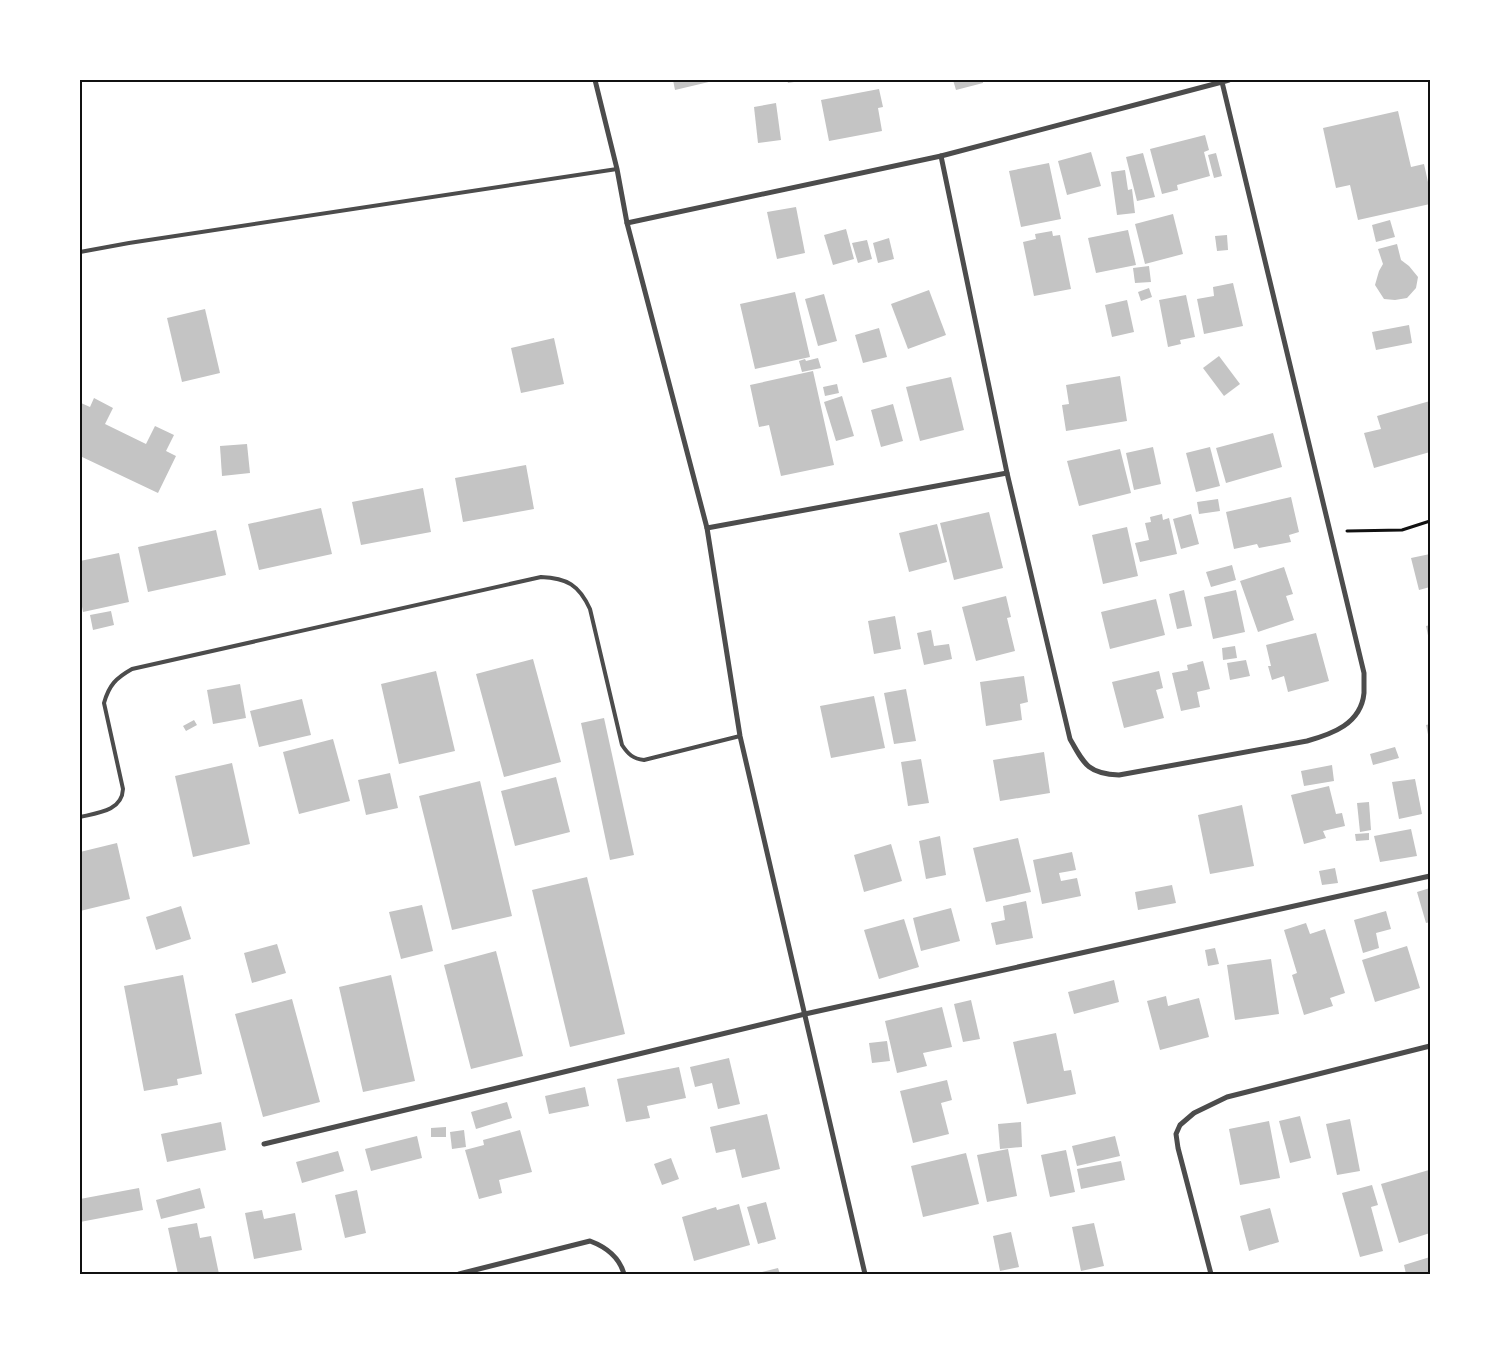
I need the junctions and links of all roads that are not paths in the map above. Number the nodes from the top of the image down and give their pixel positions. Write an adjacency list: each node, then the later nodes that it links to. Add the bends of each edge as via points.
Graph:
1 (595, 80): 5 (street)
2 (1229, 80): 3 (street)
3 (1222, 82): 4 (street); 8 (street, via 1364,673 1364,695 1357,711 1347,724 1307,741 1119,775 1091,769 1070,739)
4 (941, 156): 6 (street); 8 (street)
5 (617, 169): 6 (street); 7 (lane)
6 (627, 223): 9 (street)
7 (80, 252)
8 (1008, 473): 9 (street)
9 (707, 528): 10 (street)
10 (740, 736): 11 (lane, via 644,760 634,758 622,745 590,609 584,596 562,580 541,577 127,672 113,683 104,703 122,797 109,810); 13 (street)
11 (80, 818)
12 (1430, 876): 13 (street)
13 (805, 1014): 15 (street); 18 (street)
14 (1430, 1046): 19 (street, via 1227,1097 1194,1113 1180,1125 1176,1134 1178,1148)
15 (264, 1144)
16 (459, 1274): 17 (street, via 590,1241 616,1257)
17 (624, 1274)
18 (865, 1274)
19 (1211, 1274)

